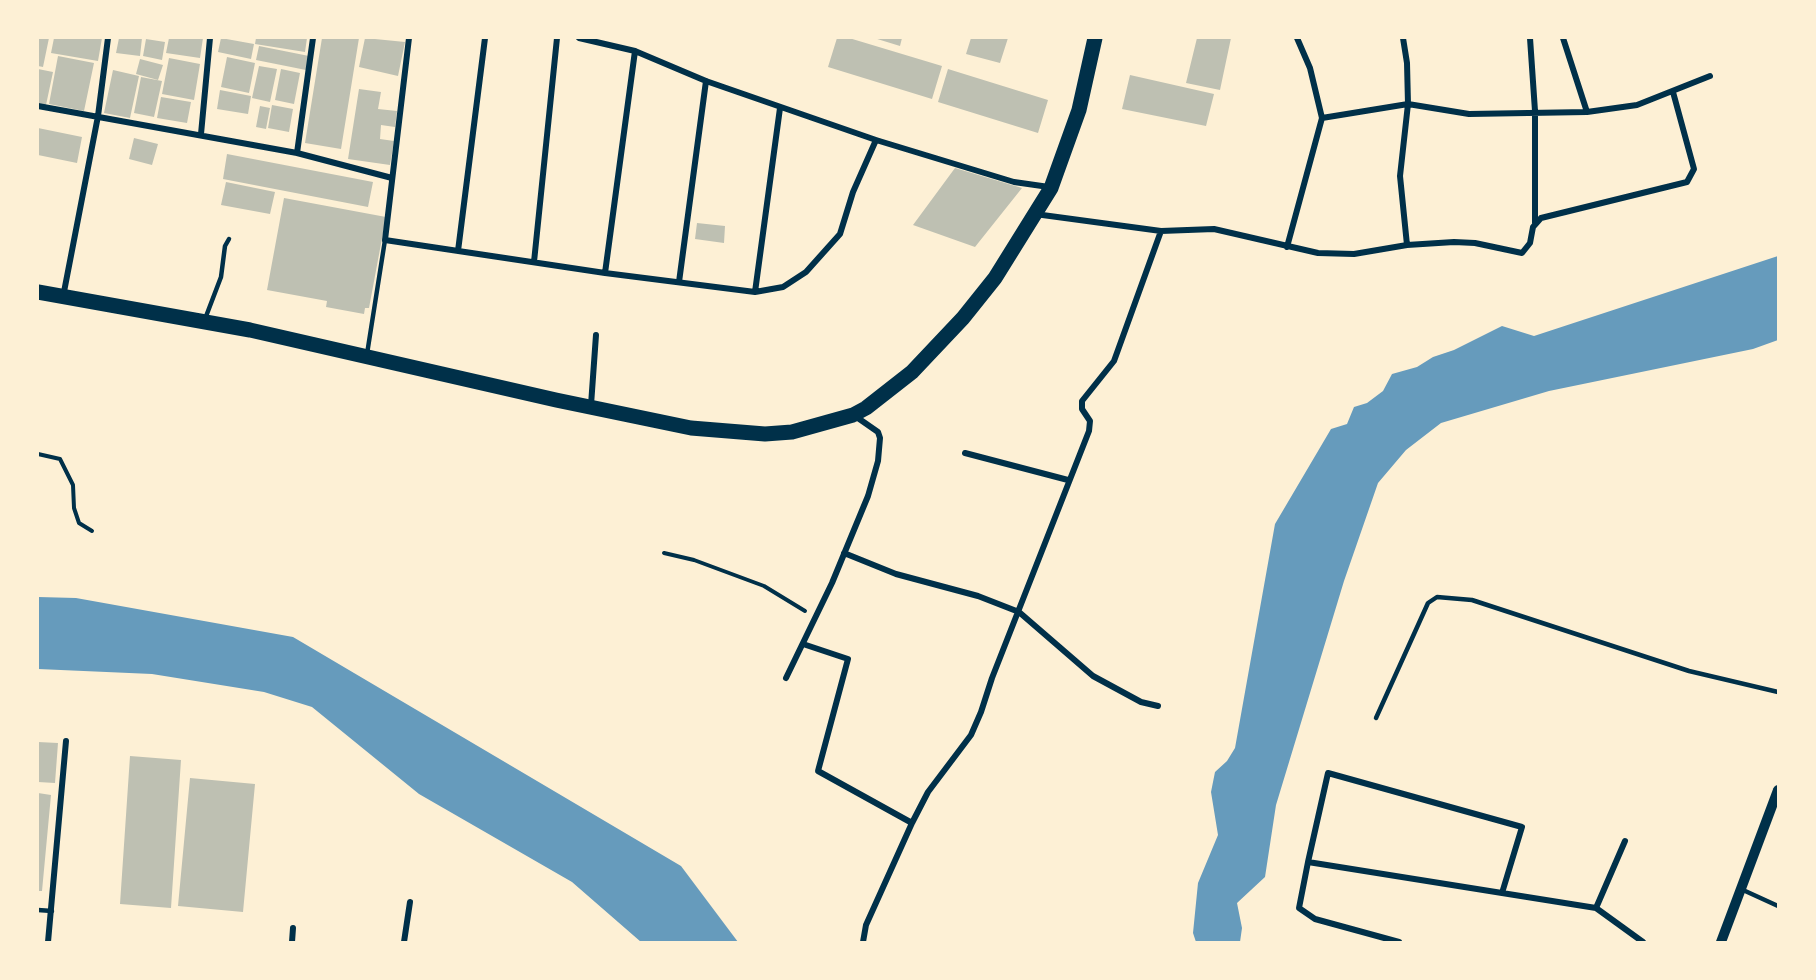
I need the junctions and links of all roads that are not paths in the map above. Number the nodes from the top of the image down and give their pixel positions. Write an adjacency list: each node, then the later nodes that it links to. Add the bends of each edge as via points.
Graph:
1 (108, 38): 22 (street)
2 (210, 38): 24 (street)
3 (313, 38): 26 (street)
4 (409, 38): 27 (street)
5 (484, 38): 36 (street)
6 (557, 38): 37 (street)
7 (579, 38): 13 (street)
8 (1095, 38): 28 (main road, via 1079,110)
9 (1297, 38): 23 (street, via 1310,68)
10 (1403, 38): 17 (street)
11 (1530, 38): 20 (street)
12 (1563, 38): 21 (street)
13 (635, 51): 15 (street); 38 (street)
14 (1710, 76): 16 (street)
15 (706, 81): 19 (street); 39 (street)
16 (1673, 93): 21 (street, via 1637,105); 30 (street, via 1694,169 1687,182 1548,215)
17 (1408, 104): 20 (street, via 1469,114); 23 (street); 34 (street, via 1400,176)
18 (38, 106): 22 (street)
19 (780, 108): 25 (street); 41 (street)
20 (1535, 111): 21 (street); 30 (street)
21 (1587, 112)
22 (98, 116): 24 (street); 42 (street)
23 (1322, 118): 35 (street)
24 (201, 134): 26 (street)
25 (876, 140): 28 (street, via 1014,182); 41 (street, via 832,246 806,273 783,287)
26 (297, 153): 27 (street)
27 (392, 178): 33 (street)
28 (1051, 188): 29 (main road)
29 (1035, 214): 31 (street); 47 (main road, via 995,278 963,318 912,372)
30 (1535, 224): 34 (street, via 1530,243 1522,253 1475,243)
31 (1161, 231): 35 (street, via 1214,229); 49 (street, via 1114,361 1082,400 1082,409 1091,425)
32 (229, 240): 43 (lane)
33 (385, 240): 36 (street); 45 (lane)
34 (1407, 245): 35 (street, via 1354,254)
35 (1287, 247)
36 (458, 251): 37 (street)
37 (534, 262): 38 (street)
38 (605, 273): 39 (street)
39 (679, 282): 41 (street)
40 (38, 292): 42 (main road)
41 (755, 292)
42 (63, 297): 43 (main road)
43 (205, 321): 45 (main road)
44 (596, 334): 46 (street)
45 (366, 356): 46 (main road)
46 (591, 405): 47 (main road, via 691,428 765,435)
47 (854, 415): 50 (street, via 878,432 880,438 868,496)
48 (965, 453): 49 (street)
49 (1068, 480): 51 (street)
50 (844, 553): 51 (street, via 896,574 978,596); 52 (street)
51 (1019, 612): 55 (street, via 1093,676 1142,702); 59 (street, via 971,735 928,792)
52 (803, 644): 53 (street); 59 (street, via 848,659 818,771)
53 (786, 678)
54 (1779, 692): 56 (lane, via 1689,671 1472,600 1437,597 1428,603)
55 (1158, 706)
56 (1376, 718)
57 (66, 741): 68 (street)
58 (1779, 790): 62 (street)
59 (912, 823): 73 (street, via 871,912)
60 (1625, 841): 66 (street)
61 (1308, 862): 63 (street); 63 (street, via 1328,773 1522,827); 74 (street, via 1299,908 1315,919)
62 (1742, 890): 65 (lane); 76 (street)
63 (1502, 893): 66 (street)
64 (410, 902): 72 (street)
65 (1779, 906)
66 (1596, 908): 75 (street)
67 (38, 910): 68 (lane)
68 (52, 912): 70 (street)
69 (292, 928): 71 (street)
70 (48, 942)
71 (291, 942)
72 (404, 942)
73 (863, 942)
74 (1399, 942)
75 (1643, 942)
76 (1722, 942)

